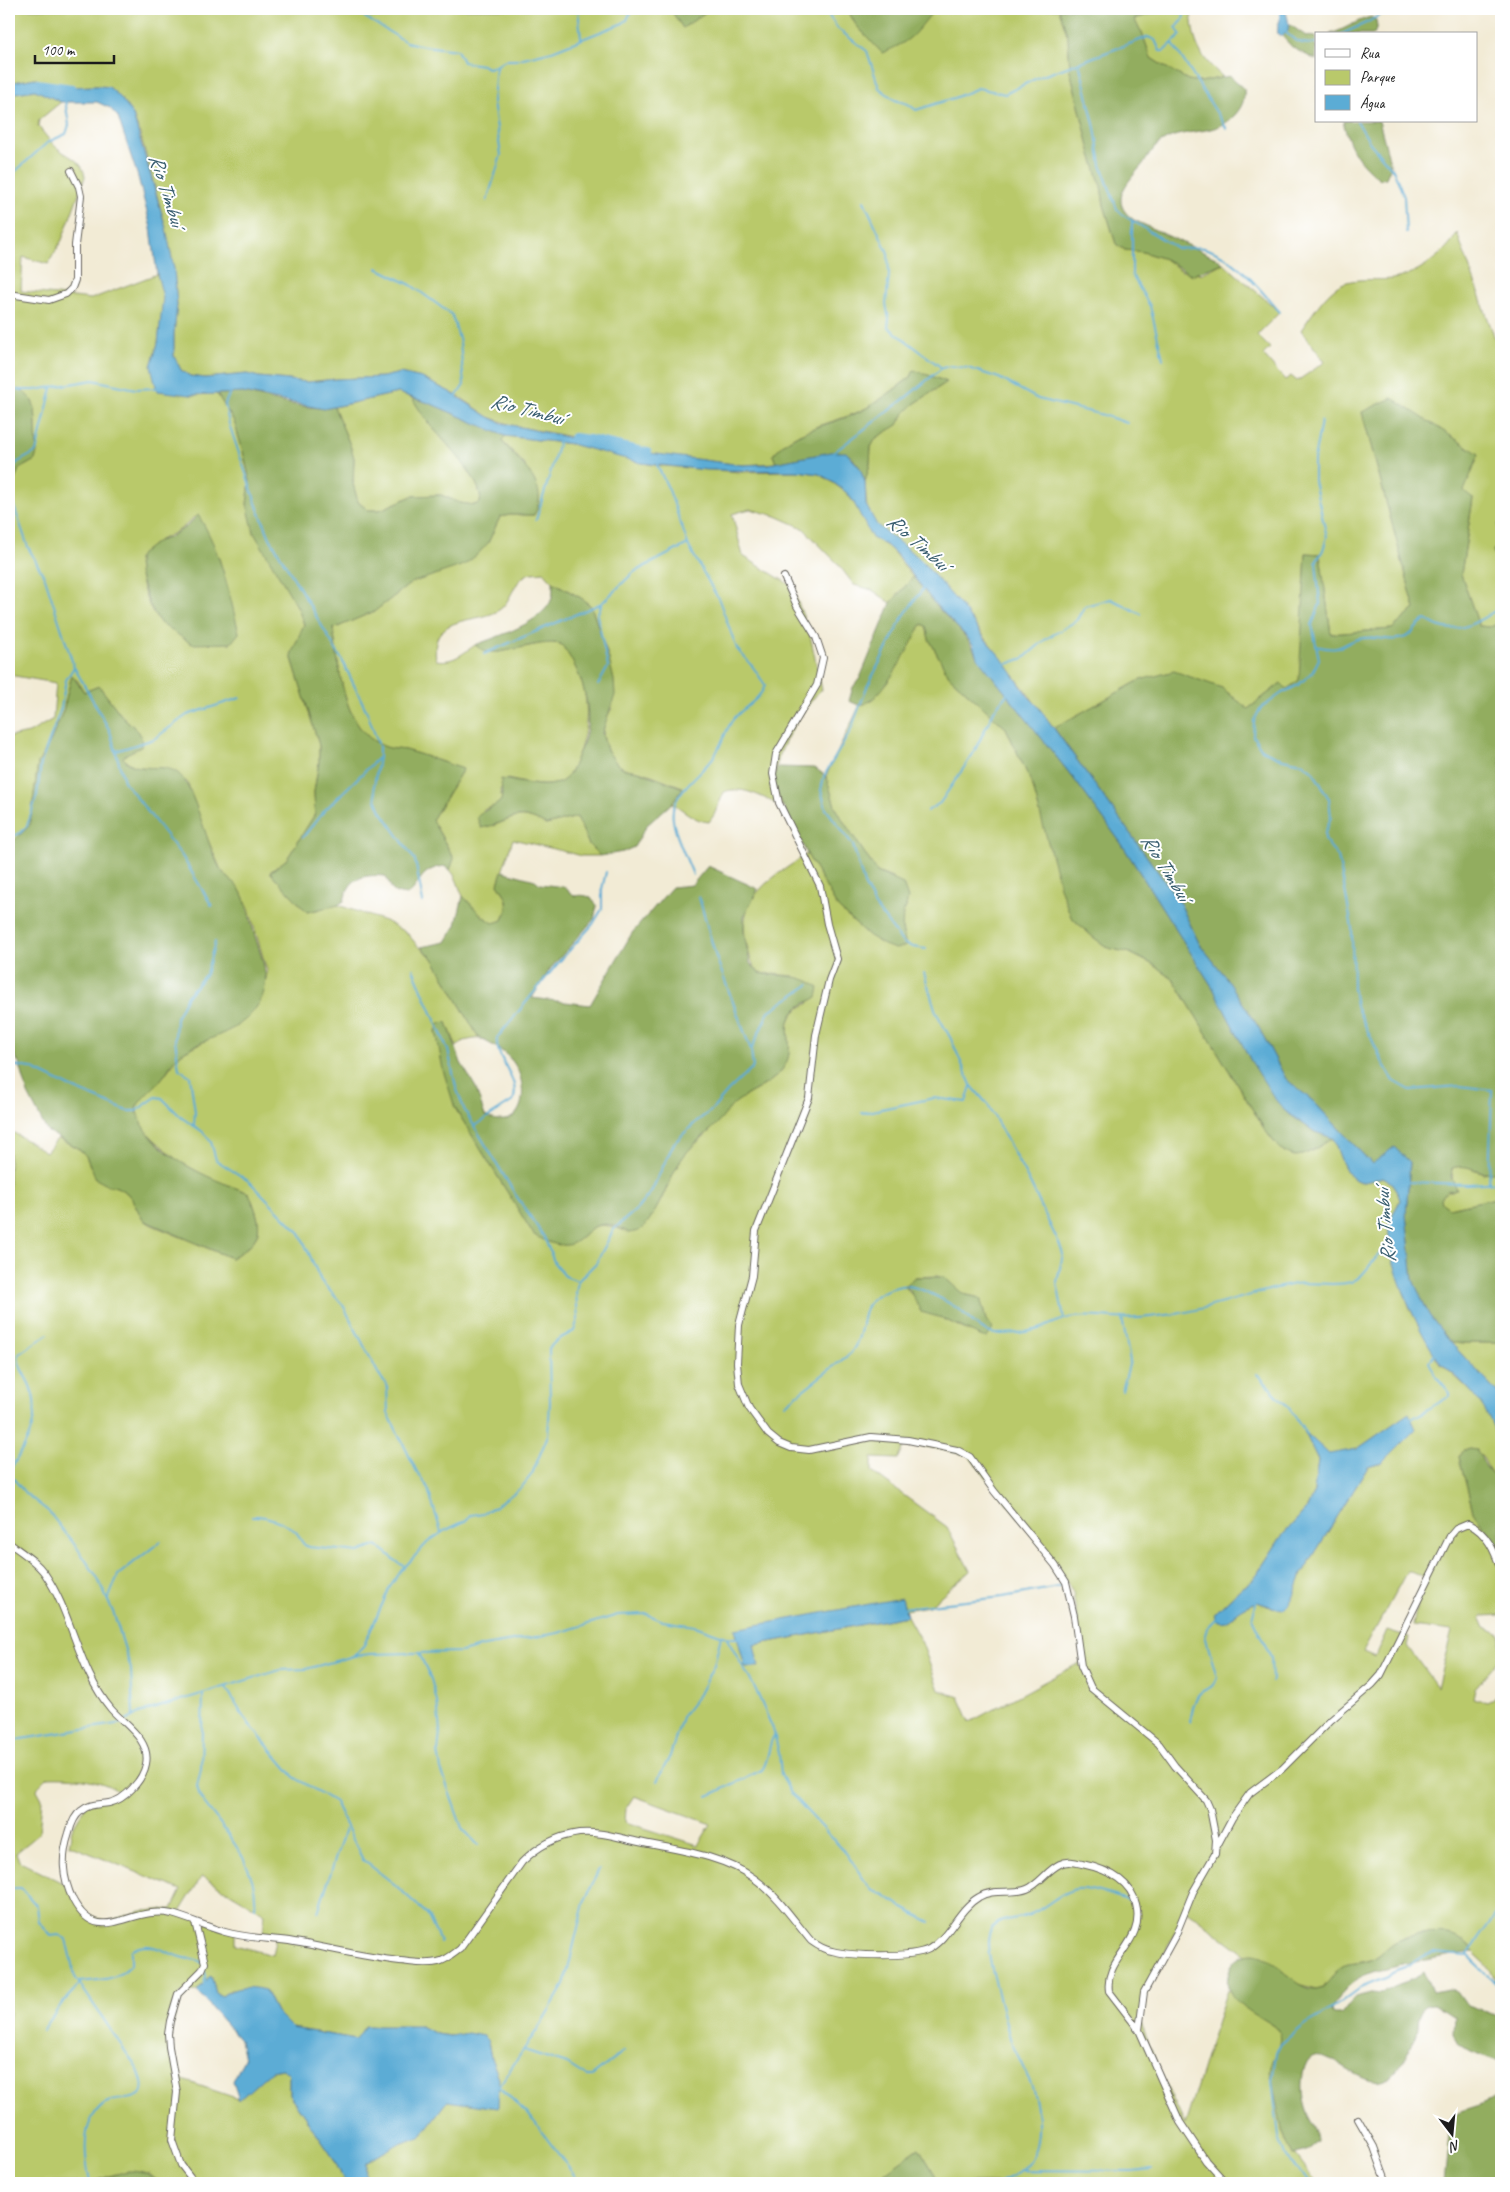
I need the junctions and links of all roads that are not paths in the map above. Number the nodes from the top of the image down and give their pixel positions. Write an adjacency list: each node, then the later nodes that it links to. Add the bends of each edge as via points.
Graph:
1 (71, 171): 2 (street, via 81,196 72,288 58,299 49,300)
2 (9, 294)
3 (784, 577): 6 (street, via 816,637 823,658 817,685 776,754 773,774 779,803 820,886 826,924 837,959 828,980 816,1035 808,1098 756,1232 752,1276 739,1331 737,1363 741,1390 749,1408 768,1434 791,1448 809,1450 871,1437 908,1440 957,1450 970,1457 1066,1582 1081,1666 1091,1688 1159,1744 1201,1792 1210,1809)
4 (9, 1543): 7 (street, via 45,1574 102,1698 140,1738 146,1750 143,1774 131,1790 116,1801 89,1806 75,1817 63,1860 64,1874 75,1902 86,1916 101,1925 146,1912 175,1915)
5 (1501, 1570): 6 (street, via 1491,1546 1476,1527 1468,1524 1456,1529 1381,1675 1282,1769 1250,1793)
6 (1216, 1848): 8 (street, via 1176,1934 1144,1992)
7 (195, 1922): 8 (street, via 227,1933 374,1958 439,1962 460,1948 522,1862 532,1853 566,1836 598,1833 692,1853 745,1872 762,1885 820,1948 842,1953 904,1955 929,1948 940,1940 980,1896 1029,1889 1058,1865 1071,1862 1103,1868 1120,1878 1136,1902 1135,1934 1109,1972 1107,1983 1112,1998); 11 (street, via 205,1963 178,1994 168,2034 177,2092 172,2140 181,2165)
8 (1139, 2030): 10 (street, via 1180,2122 1194,2146)
9 (1358, 2119): 14 (street, via 1374,2146)
10 (1220, 2177): 12 (street); 13 (street)
11 (195, 2183)
12 (1213, 2183)
13 (1226, 2183)
14 (1387, 2183)

